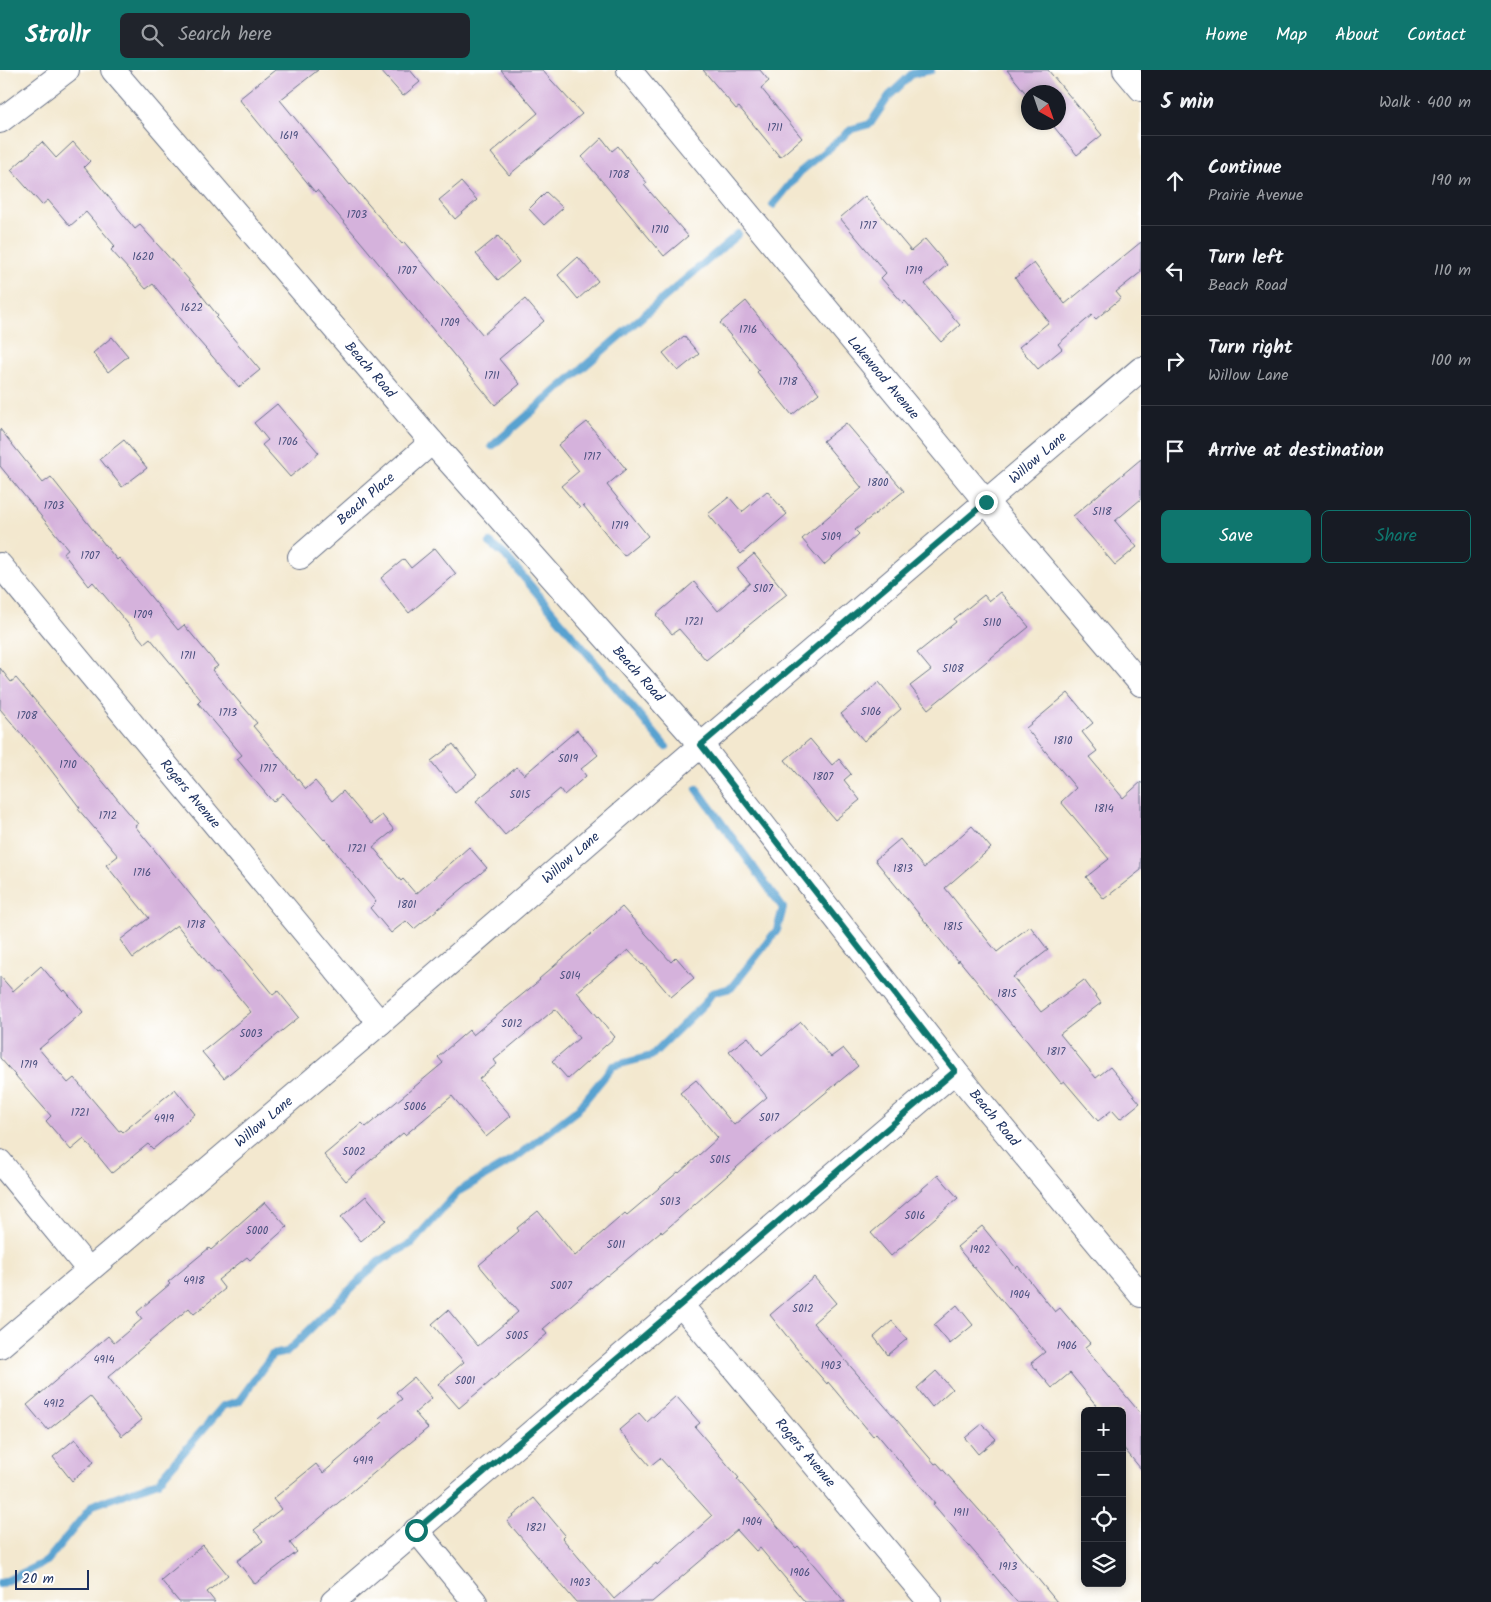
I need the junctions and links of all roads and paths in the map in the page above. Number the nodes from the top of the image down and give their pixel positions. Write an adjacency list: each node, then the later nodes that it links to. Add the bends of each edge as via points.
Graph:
1 (67, 70): 6 (street)
2 (113, 70): 8 (street, Beach Road)
3 (629, 70): 9 (street, Lakewood Avenue)
4 (1125, 70): 5 (street)
5 (1141, 90)
6 (0, 121)
7 (1141, 369): 9 (street, Willow Lane)
8 (432, 442): 10 (street, Beach Place); 13 (street, Beach Road)
9 (986, 502): 12 (street, Lakewood Avenue); 13 (street, Willow Lane)
10 (300, 557)
11 (0, 565): 14 (street, Rogers Avenue)
12 (1141, 684)
13 (701, 745): 14 (street, Willow Lane); 15 (street, Beach Road)
14 (380, 1023): 17 (street, Willow Lane)
15 (955, 1071): 18 (street, Beach Road); 19 (street)
16 (0, 1162): 17 (street)
17 (89, 1270): 20 (street, Willow Lane)
18 (1141, 1295)
19 (681, 1305): 21 (street); 24 (street, Rogers Avenue)
20 (0, 1346)
21 (416, 1530): 22 (street); 23 (street)
22 (333, 1602)
23 (475, 1602)
24 (930, 1602)

